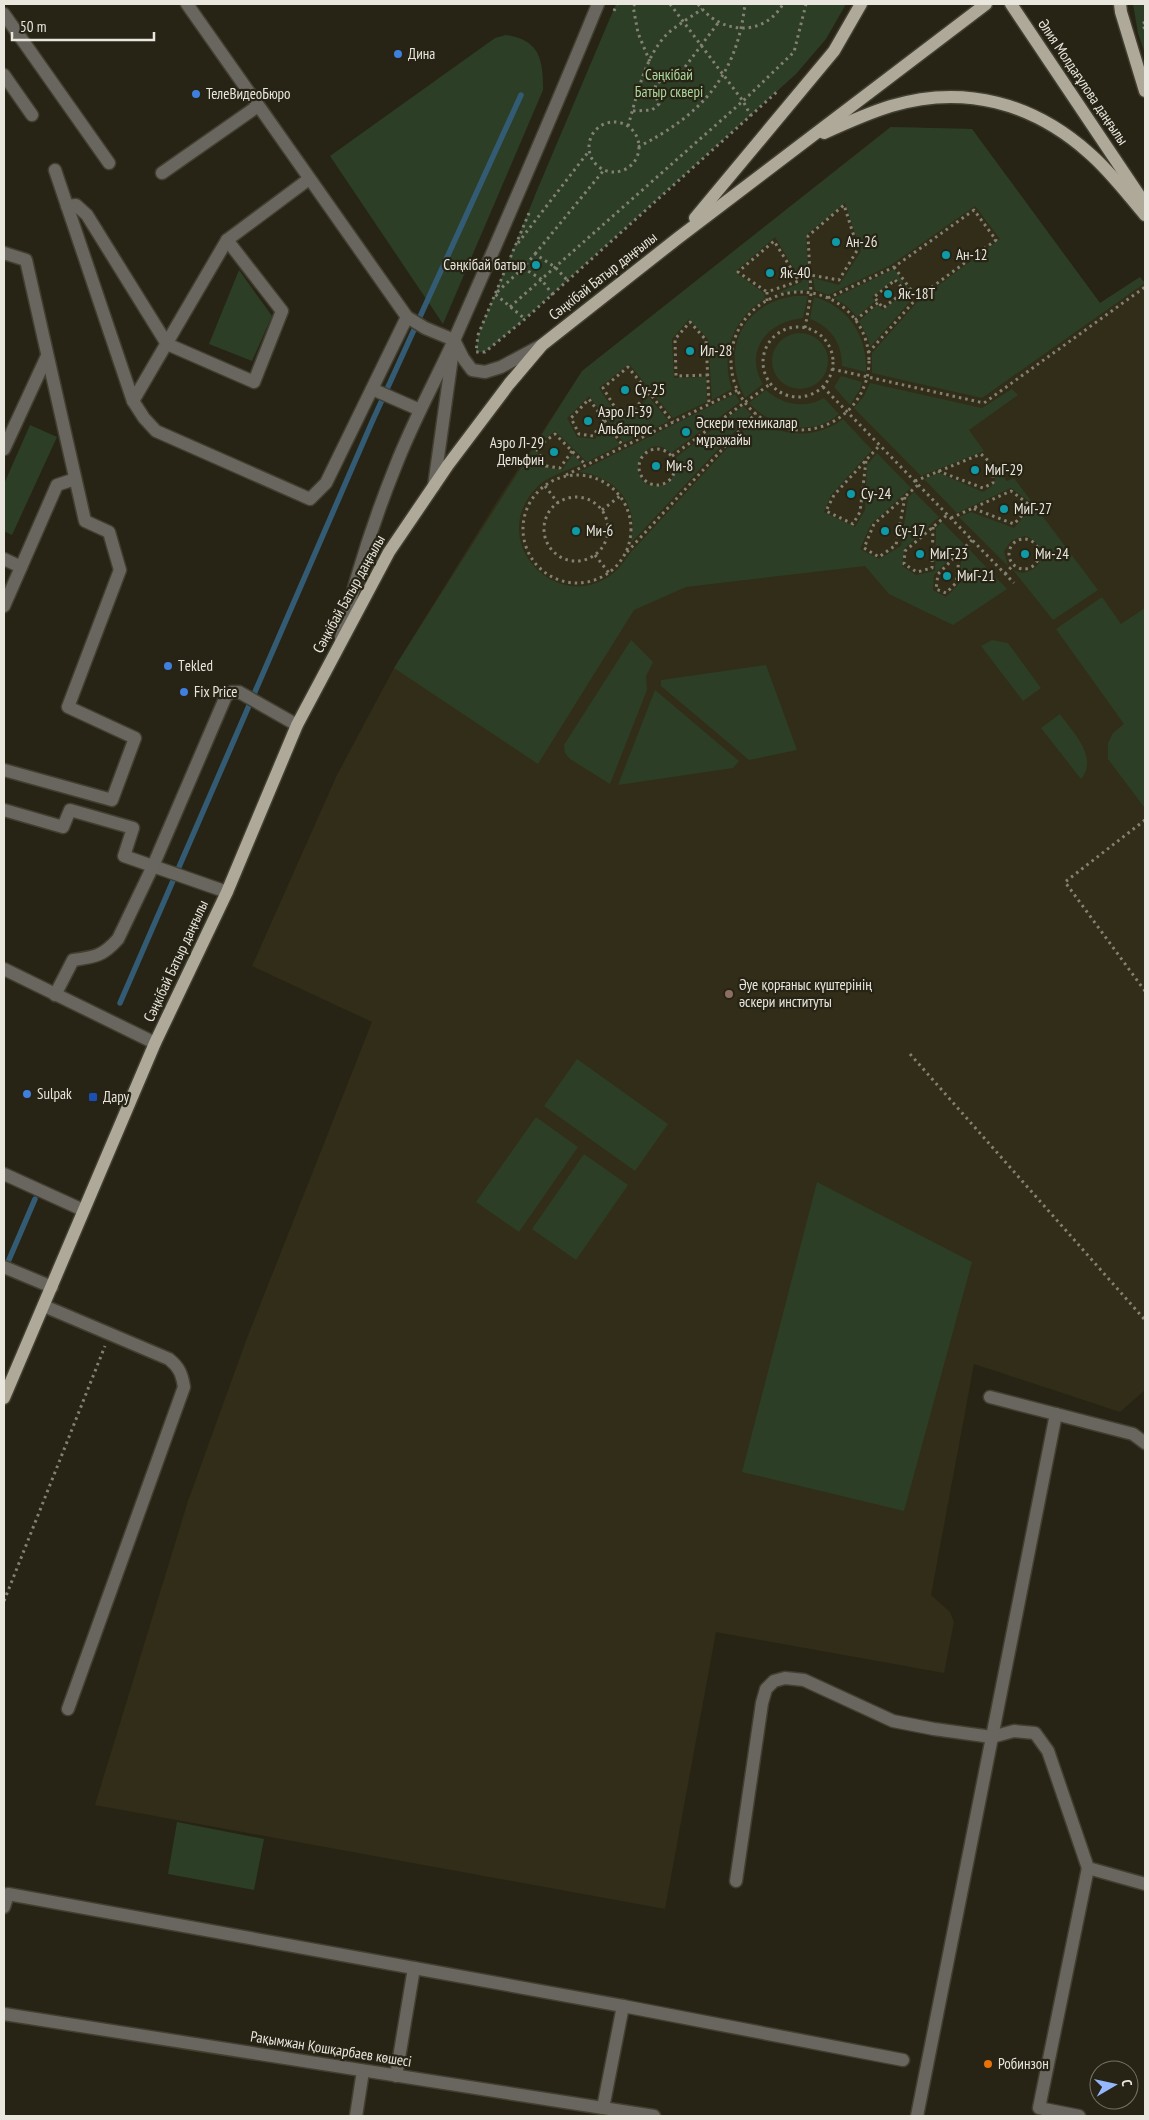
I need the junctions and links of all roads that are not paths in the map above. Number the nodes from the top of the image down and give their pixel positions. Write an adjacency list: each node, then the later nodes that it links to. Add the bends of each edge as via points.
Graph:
1 (187, 4): 10 (street)
2 (598, 4): 24 (street)
3 (861, 4): 20 (main road, via 834,51)
4 (986, 4): 12 (main road, Сәңкібай Батыр даңғылы)
5 (1011, 4): 17 (main road, Әлия Молдағұлова даңғылы)
6 (1120, 4): 9 (main road)
7 (4, 14): 13 (street)
8 (4, 74): 11 (street)
9 (1145, 91)
10 (258, 106): 15 (street); 16 (street)
11 (32, 114)
12 (806, 140): 19 (main road, via 892,105 933,97 987,99 1023,110 1061,130 1090,154); 20 (main road, Сәңкібай Батыр даңғылы)
13 (109, 163)
14 (54, 170): 18 (street)
15 (162, 173)
16 (309, 179): 21 (street); 23 (street)
17 (1145, 204)
18 (67, 206): 25 (street, via 76,205 87,216); 29 (street)
19 (1145, 215)
20 (678, 238): 26 (main road, Сәңкібай Батыр даңғылы)
21 (227, 240): 25 (street); 25 (street, via 282,311 254,382)
22 (4, 253): 27 (street, via 26,260)
23 (410, 318): 24 (street); 28 (street)
24 (454, 340): 26 (street, via 472,370 485,372); 30 (street); 33 (street)
25 (167, 344): 29 (street)
26 (542, 345): 33 (main road, Сәңкібай Батыр даңғылы)
27 (48, 356): 31 (street); 32 (street)
28 (374, 390): 29 (street, via 326,483 310,499 156,431); 30 (street)
29 (134, 401)
30 (420, 410): 37 (street, via 396,464 354,581)
31 (4, 449)
32 (76, 479): 35 (street, via 57,485); 39 (street, via 85,521 109,532 120,570 68,707 135,738 112,800)
33 (434, 486): 37 (main road, Сәңкібай Батыр даңғылы, via 389,552)
34 (4, 559): 35 (street)
35 (21, 567): 36 (street)
36 (4, 606)
37 (340, 644): 38 (main road, Сәңкібай Батыр даңғылы)
38 (297, 725): 41 (street, via 244,695 232,692 226,696); 42 (main road, Сәңкібай Батыр даңғылы)
39 (4, 770)
40 (4, 810): 41 (street, via 63,827 70,810 133,828 124,856)
41 (153, 866): 42 (street); 44 (street, via 118,938 98,956 73,960)
42 (227, 892): 45 (main road, Сәңкібай Батыр даңғылы)
43 (4, 969): 44 (street)
44 (55, 995): 45 (street)
45 (155, 1043): 47 (main road, Сәңкібай Батыр даңғылы)
46 (4, 1174): 47 (street)
47 (83, 1210): 49 (main road, Сәңкібай Батыр даңғылы)
48 (9, 1269): 49 (street)
49 (52, 1288): 50 (main road, Сәңкібай Батыр даңғылы)
50 (44, 1306): 52 (main road, Сәңкібай Батыр даңғылы); 55 (street, via 169,1359 182,1374 184,1387)
51 (990, 1397): 53 (street)
52 (4, 1398)
53 (1056, 1414): 54 (street, via 1133,1434); 56 (street)
54 (1145, 1443)
55 (68, 1709)
56 (992, 1737): 57 (street, via 1014,1731 1035,1733 1048,1751); 58 (street, via 893,1721 804,1680 785,1678 774,1681 766,1689 762,1703); 71 (street)
57 (1088, 1868): 59 (street); 68 (street, via 1039,2108)
58 (736, 1881)
59 (1145, 1883)
60 (4, 1907): 61 (street, via 8,1894)
61 (414, 1968): 62 (street); 66 (street)
62 (622, 2006): 64 (street); 67 (street)
63 (4, 2014): 65 (street, Рақымжан Қошқарбаев көшесі)
64 (903, 2060)
65 (363, 2070): 66 (street, Рақымжан Қошқарбаев көшесі); 69 (street)
66 (396, 2076): 67 (street, Рақымжан Қошқарбаев көшесі)
67 (603, 2108): 70 (street, Рақымжан Қошқарбаев көшесі)
68 (1065, 2115): 72 (street)
69 (356, 2116)
70 (654, 2116)
71 (917, 2116)
72 (1079, 2116)

